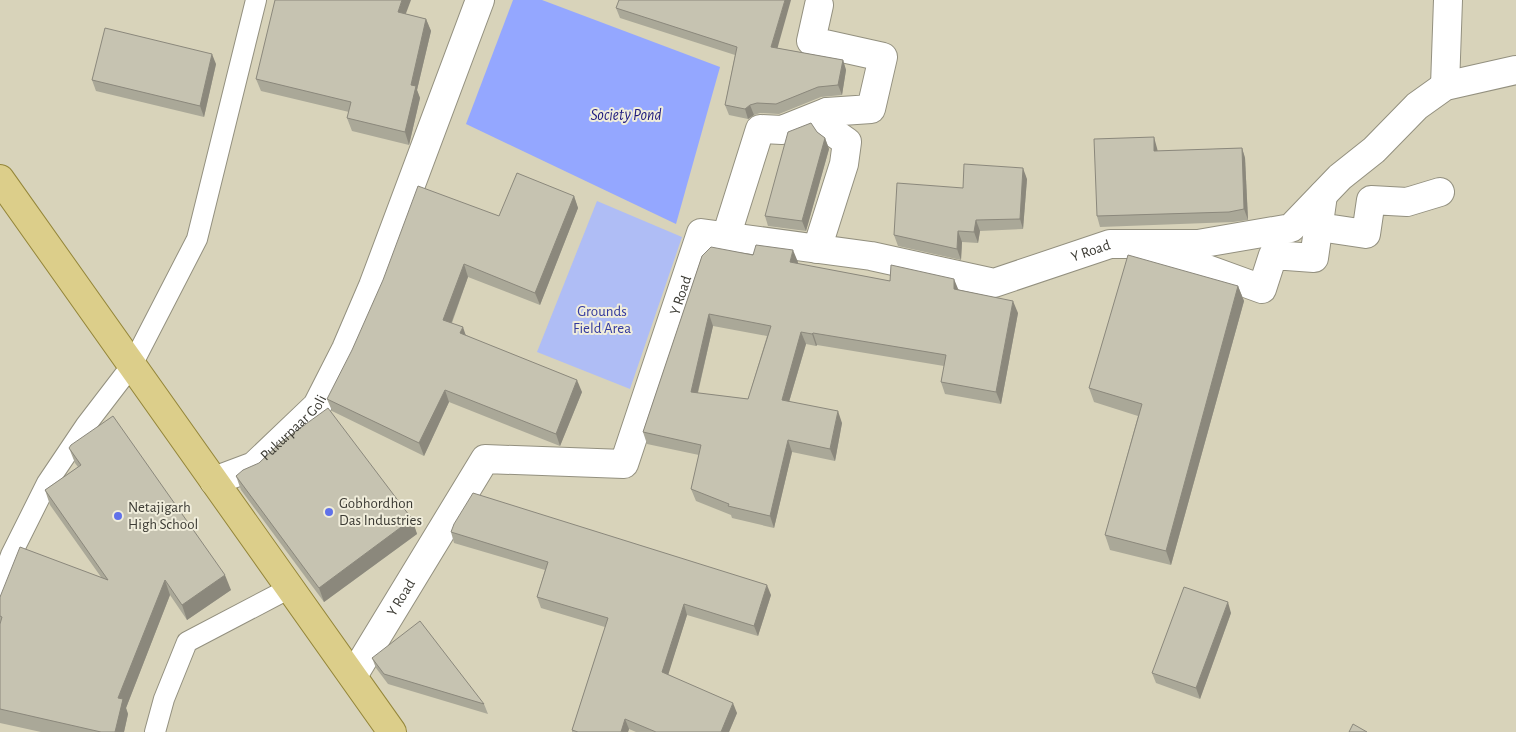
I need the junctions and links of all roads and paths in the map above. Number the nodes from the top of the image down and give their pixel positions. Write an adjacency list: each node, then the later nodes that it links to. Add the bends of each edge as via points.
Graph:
1 (256, 0): 15 (lane, via 197,239)
2 (480, 0): 16 (street, Pukurpaar Goli, via 376,276 346,349 316,406 254,466)
3 (1448, 0): 6 (street)
4 (819, 5): 7 (street, via 811,41 883,57 871,109)
5 (1516, 70): 6 (street)
6 (1445, 86): 10 (street, Y Road, via 1417,106)
7 (827, 112): 12 (street, via 782,130 760,129); 14 (street, via 830,130 847,142 844,164)
8 (1, 181): 15 (main road)
9 (1440, 192): 11 (street, via 1407,202 1371,200 1366,234)
10 (1324, 194): 11 (street); 13 (street, Y Road, via 1291,228 1198,244)
11 (1319, 227): 13 (street, via 1314,258 1273,254 1262,289)
12 (726, 237): 14 (street, Y Road); 19 (street, Y Road, via 701,233 624,464 485,459)
13 (1137, 244): 14 (street, Y Road, via 1110,244 994,283 871,256)
14 (817, 250)
15 (132, 365): 16 (main road); 17 (lane, via 47,483 11,555)
16 (214, 481): 18 (main road)
17 (0, 586)
18 (290, 588): 19 (main road); 20 (lane, via 187,642)
19 (353, 676): 21 (main road)
20 (155, 732)
21 (392, 732)

